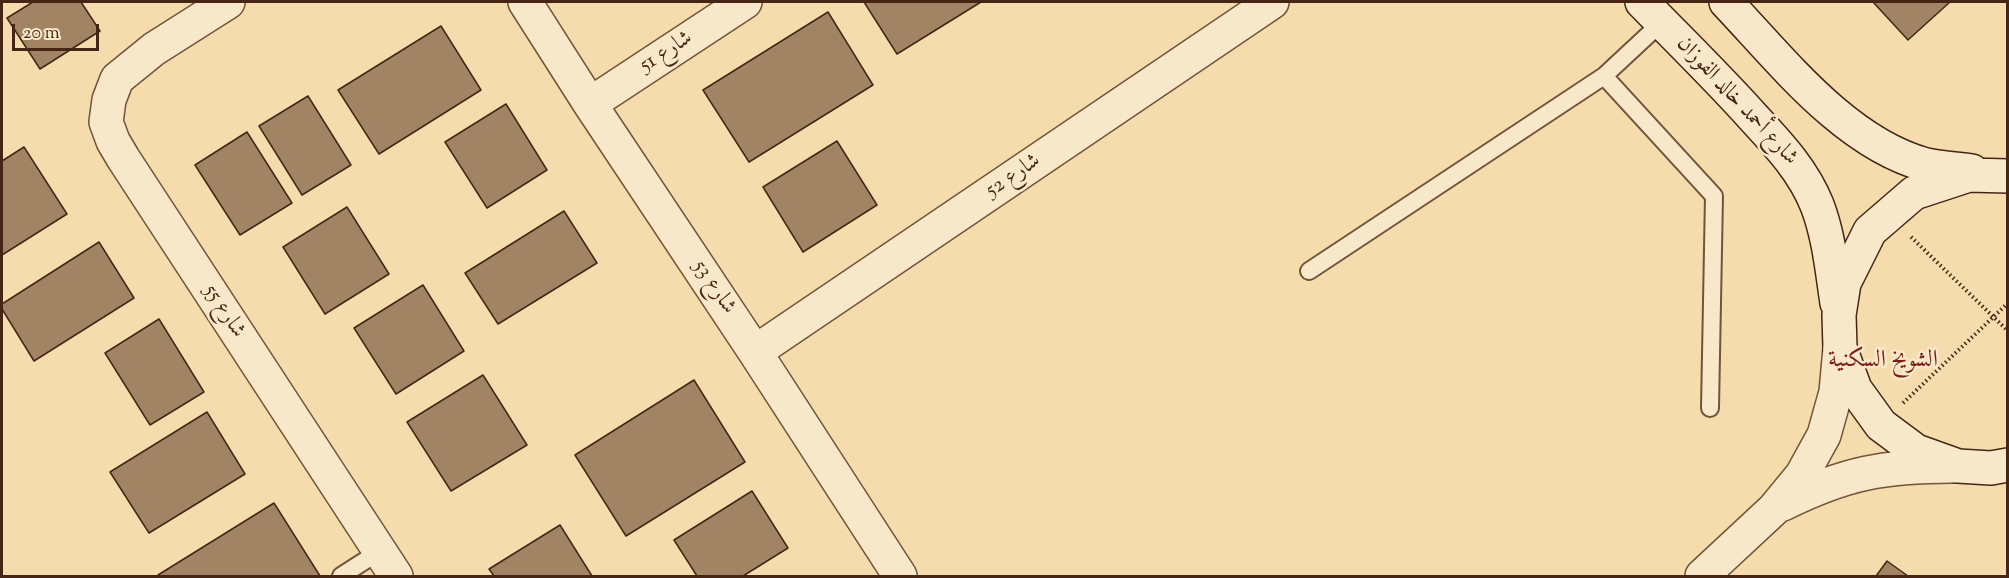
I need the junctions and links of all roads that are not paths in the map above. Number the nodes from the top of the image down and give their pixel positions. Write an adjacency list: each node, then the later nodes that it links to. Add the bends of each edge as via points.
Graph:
1 (228, 2): 18 (street, شارع 55, via 154,49 117,79 106,122 113,141)
2 (525, 2): 8 (street, شارع 53)
3 (745, 2): 8 (street, شارع 51)
4 (1272, 2): 13 (street, شارع 52)
5 (1726, 2): 9 (street, via 1827,107 1883,147 1926,165)
6 (1652, 12): 7 (lane); 11 (street, شارع أحمد خالد الفوزان, via 1728,89 1802,174 1817,205 1829,246)
7 (1604, 76): 10 (lane); 14 (lane, via 1714,196)
8 (590, 104): 13 (street, شارع 53)
9 (2005, 175): 11 (street, via 1970,175 1914,193 1870,231 1844,283)
10 (1309, 271)
11 (1839, 315): 12 (street)
12 (1840, 348): 15 (street, via 1855,389 1881,425 1916,451); 17 (street, via 1836,393 1824,435 1802,475)
13 (755, 352): 20 (street, شارع 53)
14 (1710, 408)
15 (1958, 466): 16 (street); 17 (street, via 1910,466 1862,473 1817,488)
16 (2002, 468)
17 (1774, 509): 21 (street)
18 (388, 564): 19 (lane)
19 (341, 576)
20 (900, 576)
21 (1701, 576)

